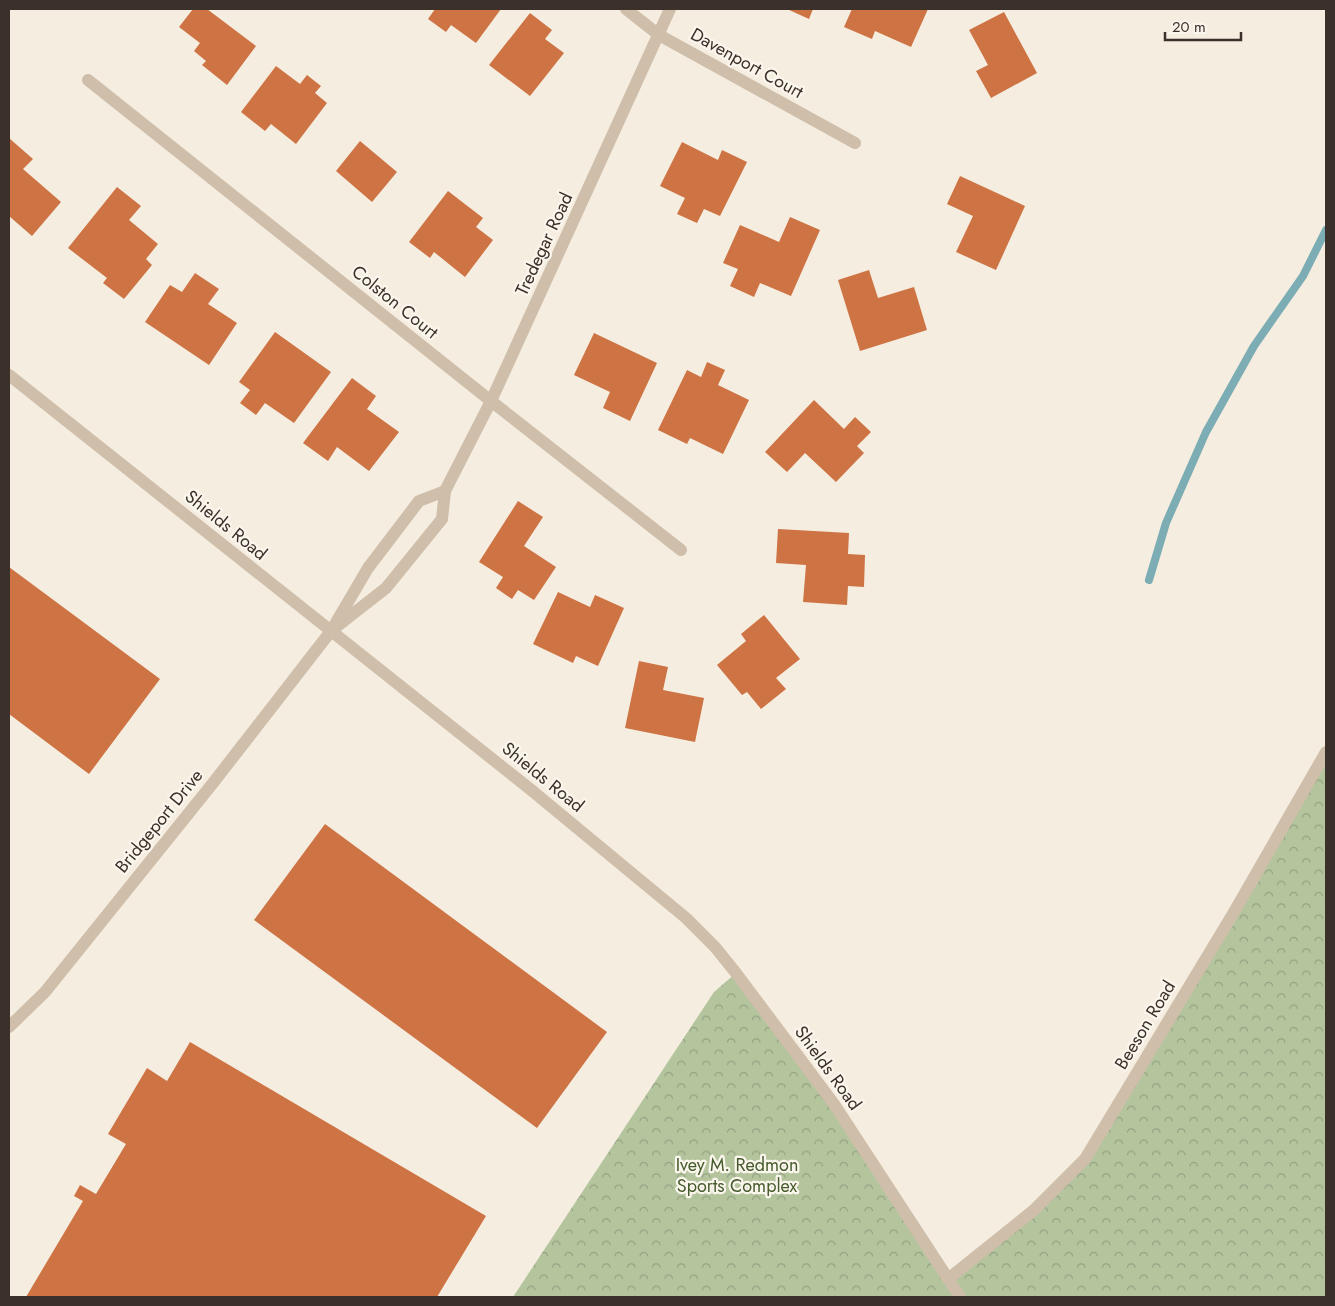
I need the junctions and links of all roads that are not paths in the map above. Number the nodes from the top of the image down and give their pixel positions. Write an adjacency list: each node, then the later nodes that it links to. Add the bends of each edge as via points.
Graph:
1 (626, 9): 3 (street, Davenport Court)
2 (670, 9): 3 (street, Tredegar Road)
3 (659, 35): 5 (street, Davenport Court); 7 (street, Tredegar Road)
4 (88, 80): 7 (street, Colston Court)
5 (854, 142)
6 (9, 376): 10 (street, Shields Road)
7 (491, 401): 8 (street, Tredegar Road); 9 (street, Colston Court)
8 (446, 491): 10 (street, via 419,501 368,568); 10 (street, Tredegar Road, via 442,519 386,588)
9 (681, 550)
10 (331, 632): 12 (street, Bridgeport Drive, via 45,992); 13 (street, Shields Road, via 542,798 686,918 715,947 834,1104)
11 (1326, 752): 13 (street, Beeson Road, via 1085,1159 1034,1210)
12 (9, 1027)
13 (948, 1279): 14 (street, Shields Road)
14 (960, 1297)

